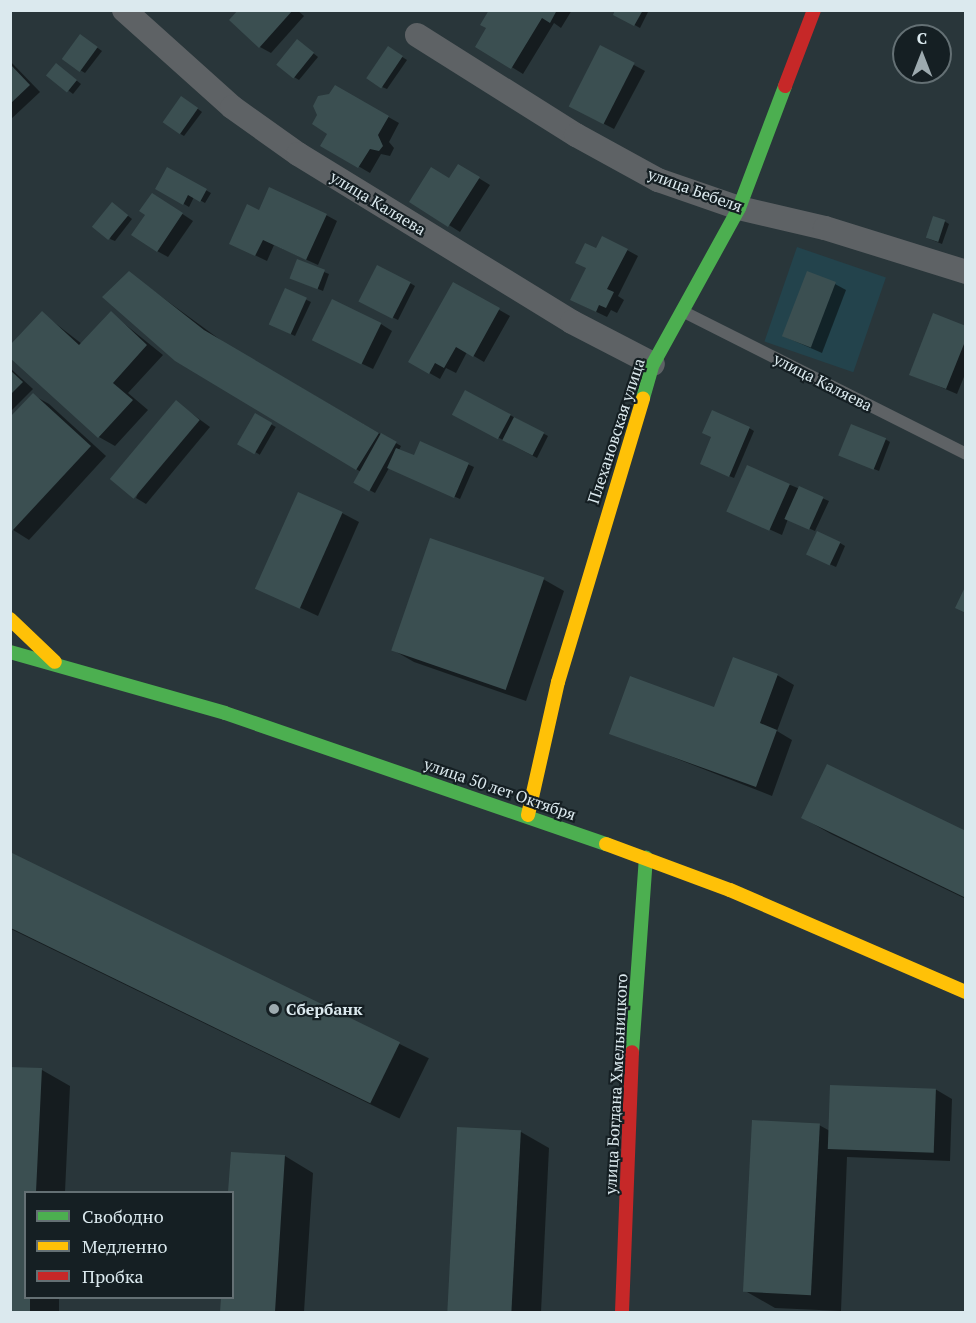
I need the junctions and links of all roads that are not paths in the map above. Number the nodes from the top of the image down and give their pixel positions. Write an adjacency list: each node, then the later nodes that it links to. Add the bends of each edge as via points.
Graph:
1 (124, 10): 7 (street, улица Каляева, via 232,107 298,154 572,322)
2 (814, 10): 4 (street, Плехановская улица)
3 (417, 34): 4 (street, улица Бебеля, via 576,135 658,180)
4 (739, 208): 5 (street, улица Бебеля, via 825,228); 6 (street, Плехановская улица)
5 (966, 272)
6 (681, 310): 7 (street, Плехановская улица); 8 (lane, улица Каляева)
7 (653, 364): 12 (street, Плехановская улица, via 558,682)
8 (966, 454)
9 (10, 619): 11 (street)
10 (10, 652): 11 (street, улица 50 лет Октября)
11 (55, 662): 12 (street, улица 50 лет Октября, via 225,713)
12 (528, 815): 13 (street, улица 50 лет Октября)
13 (646, 858): 14 (street, улица 50 лет Октября); 15 (street, улица Богдана Хмельницкого, via 632,1053)
14 (966, 992)
15 (622, 1312)

